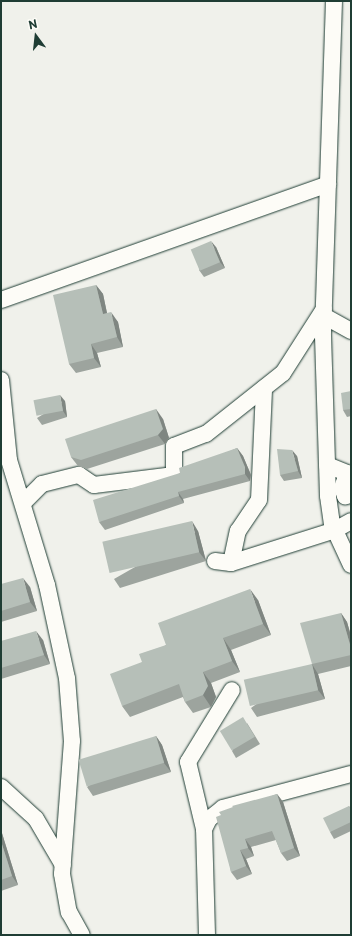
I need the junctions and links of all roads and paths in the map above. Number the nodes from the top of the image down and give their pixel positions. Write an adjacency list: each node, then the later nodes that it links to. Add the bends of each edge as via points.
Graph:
1 (334, 1): 2 (street)
2 (328, 184): 3 (street); 4 (street)
3 (1, 300)
4 (324, 312): 5 (street); 7 (street, via 283,373); 8 (street)
5 (351, 331)
6 (1, 380): 10 (street, via 9,460)
7 (264, 388): 10 (street, via 206,434 174,446 174,475 94,485 79,475 42,484); 14 (street, via 259,500 238,531)
8 (327, 465): 9 (street, via 347,473 342,488 345,496); 12 (street, via 328,510)
9 (351, 495)
10 (23, 503): 20 (street, via 48,585 68,678 72,741)
11 (351, 521): 12 (street)
12 (342, 536): 14 (street); 15 (street)
13 (215, 561): 14 (street)
14 (230, 564)
15 (351, 564)
16 (232, 690): 19 (street, via 188,762)
17 (351, 774): 19 (street, via 223,808 209,819)
18 (1, 787): 20 (street, via 36,819)
19 (204, 829): 22 (street)
20 (63, 865): 21 (street, via 64,896 69,912)
21 (82, 935)
22 (207, 935)

